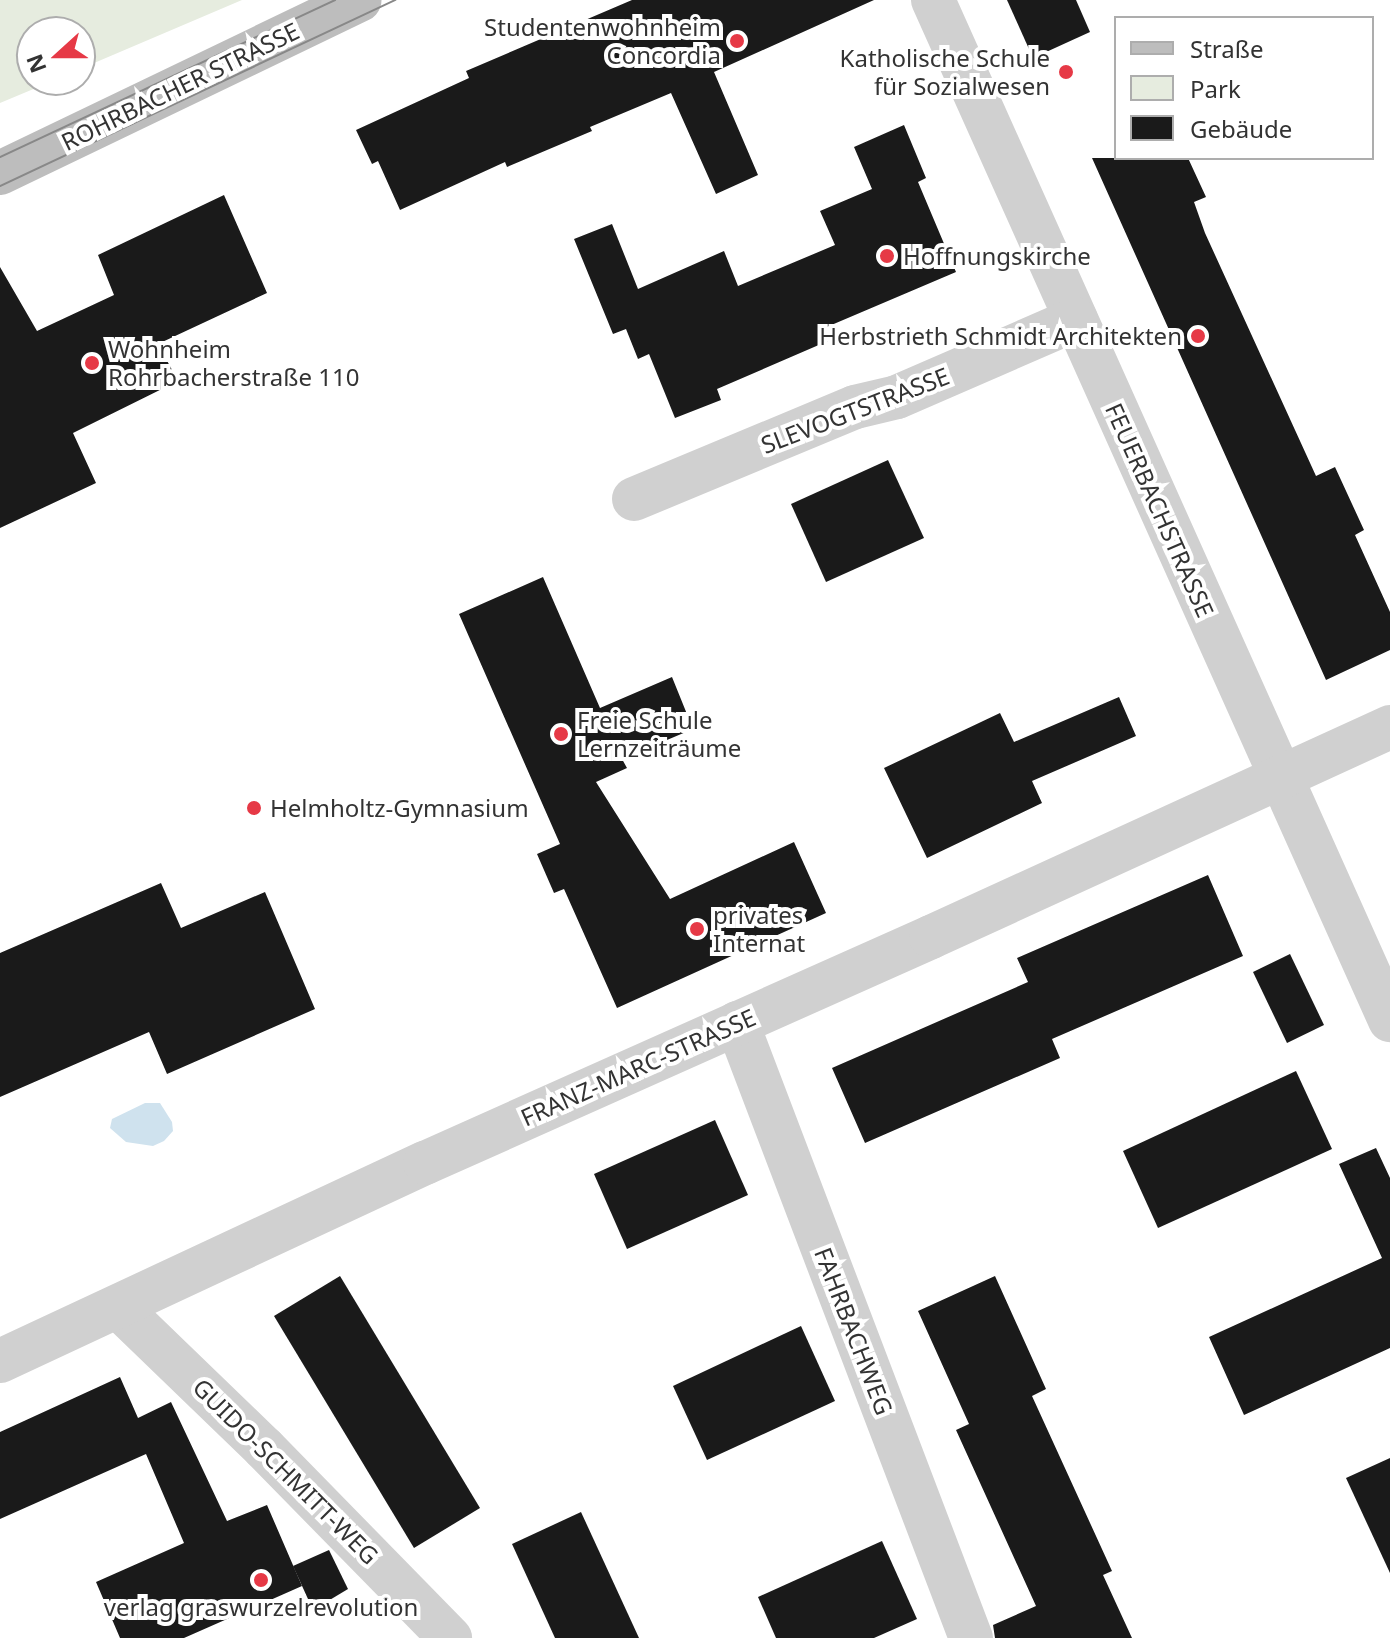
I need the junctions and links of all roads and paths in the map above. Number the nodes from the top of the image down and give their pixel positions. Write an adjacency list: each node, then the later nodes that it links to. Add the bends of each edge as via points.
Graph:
1 (360, 0): 3 (main road, ROHRBACHER STRASSE)
2 (933, 0): 4 (street, FEUERBACHSTRASSE)
3 (0, 173)
4 (1076, 319): 5 (street, SLEVOGTSTRASSE, via 897,397 855,407); 7 (street, FEUERBACHSTRASSE)
5 (634, 499)
6 (1390, 727): 7 (street, FRANZ-MARC-STRASSE)
7 (1280, 779): 8 (street, FEUERBACHSTRASSE); 9 (street, FRANZ-MARC-STRASSE)
8 (1390, 1020)
9 (737, 1023): 10 (street, FRANZ-MARC-STRASSE); 13 (street, FAHRBACHWEG)
10 (118, 1307): 11 (street, FRANZ-MARC-STRASSE); 12 (street, GUIDO-SCHMITT-WEG)
11 (0, 1361)
12 (450, 1638)
13 (971, 1638)

